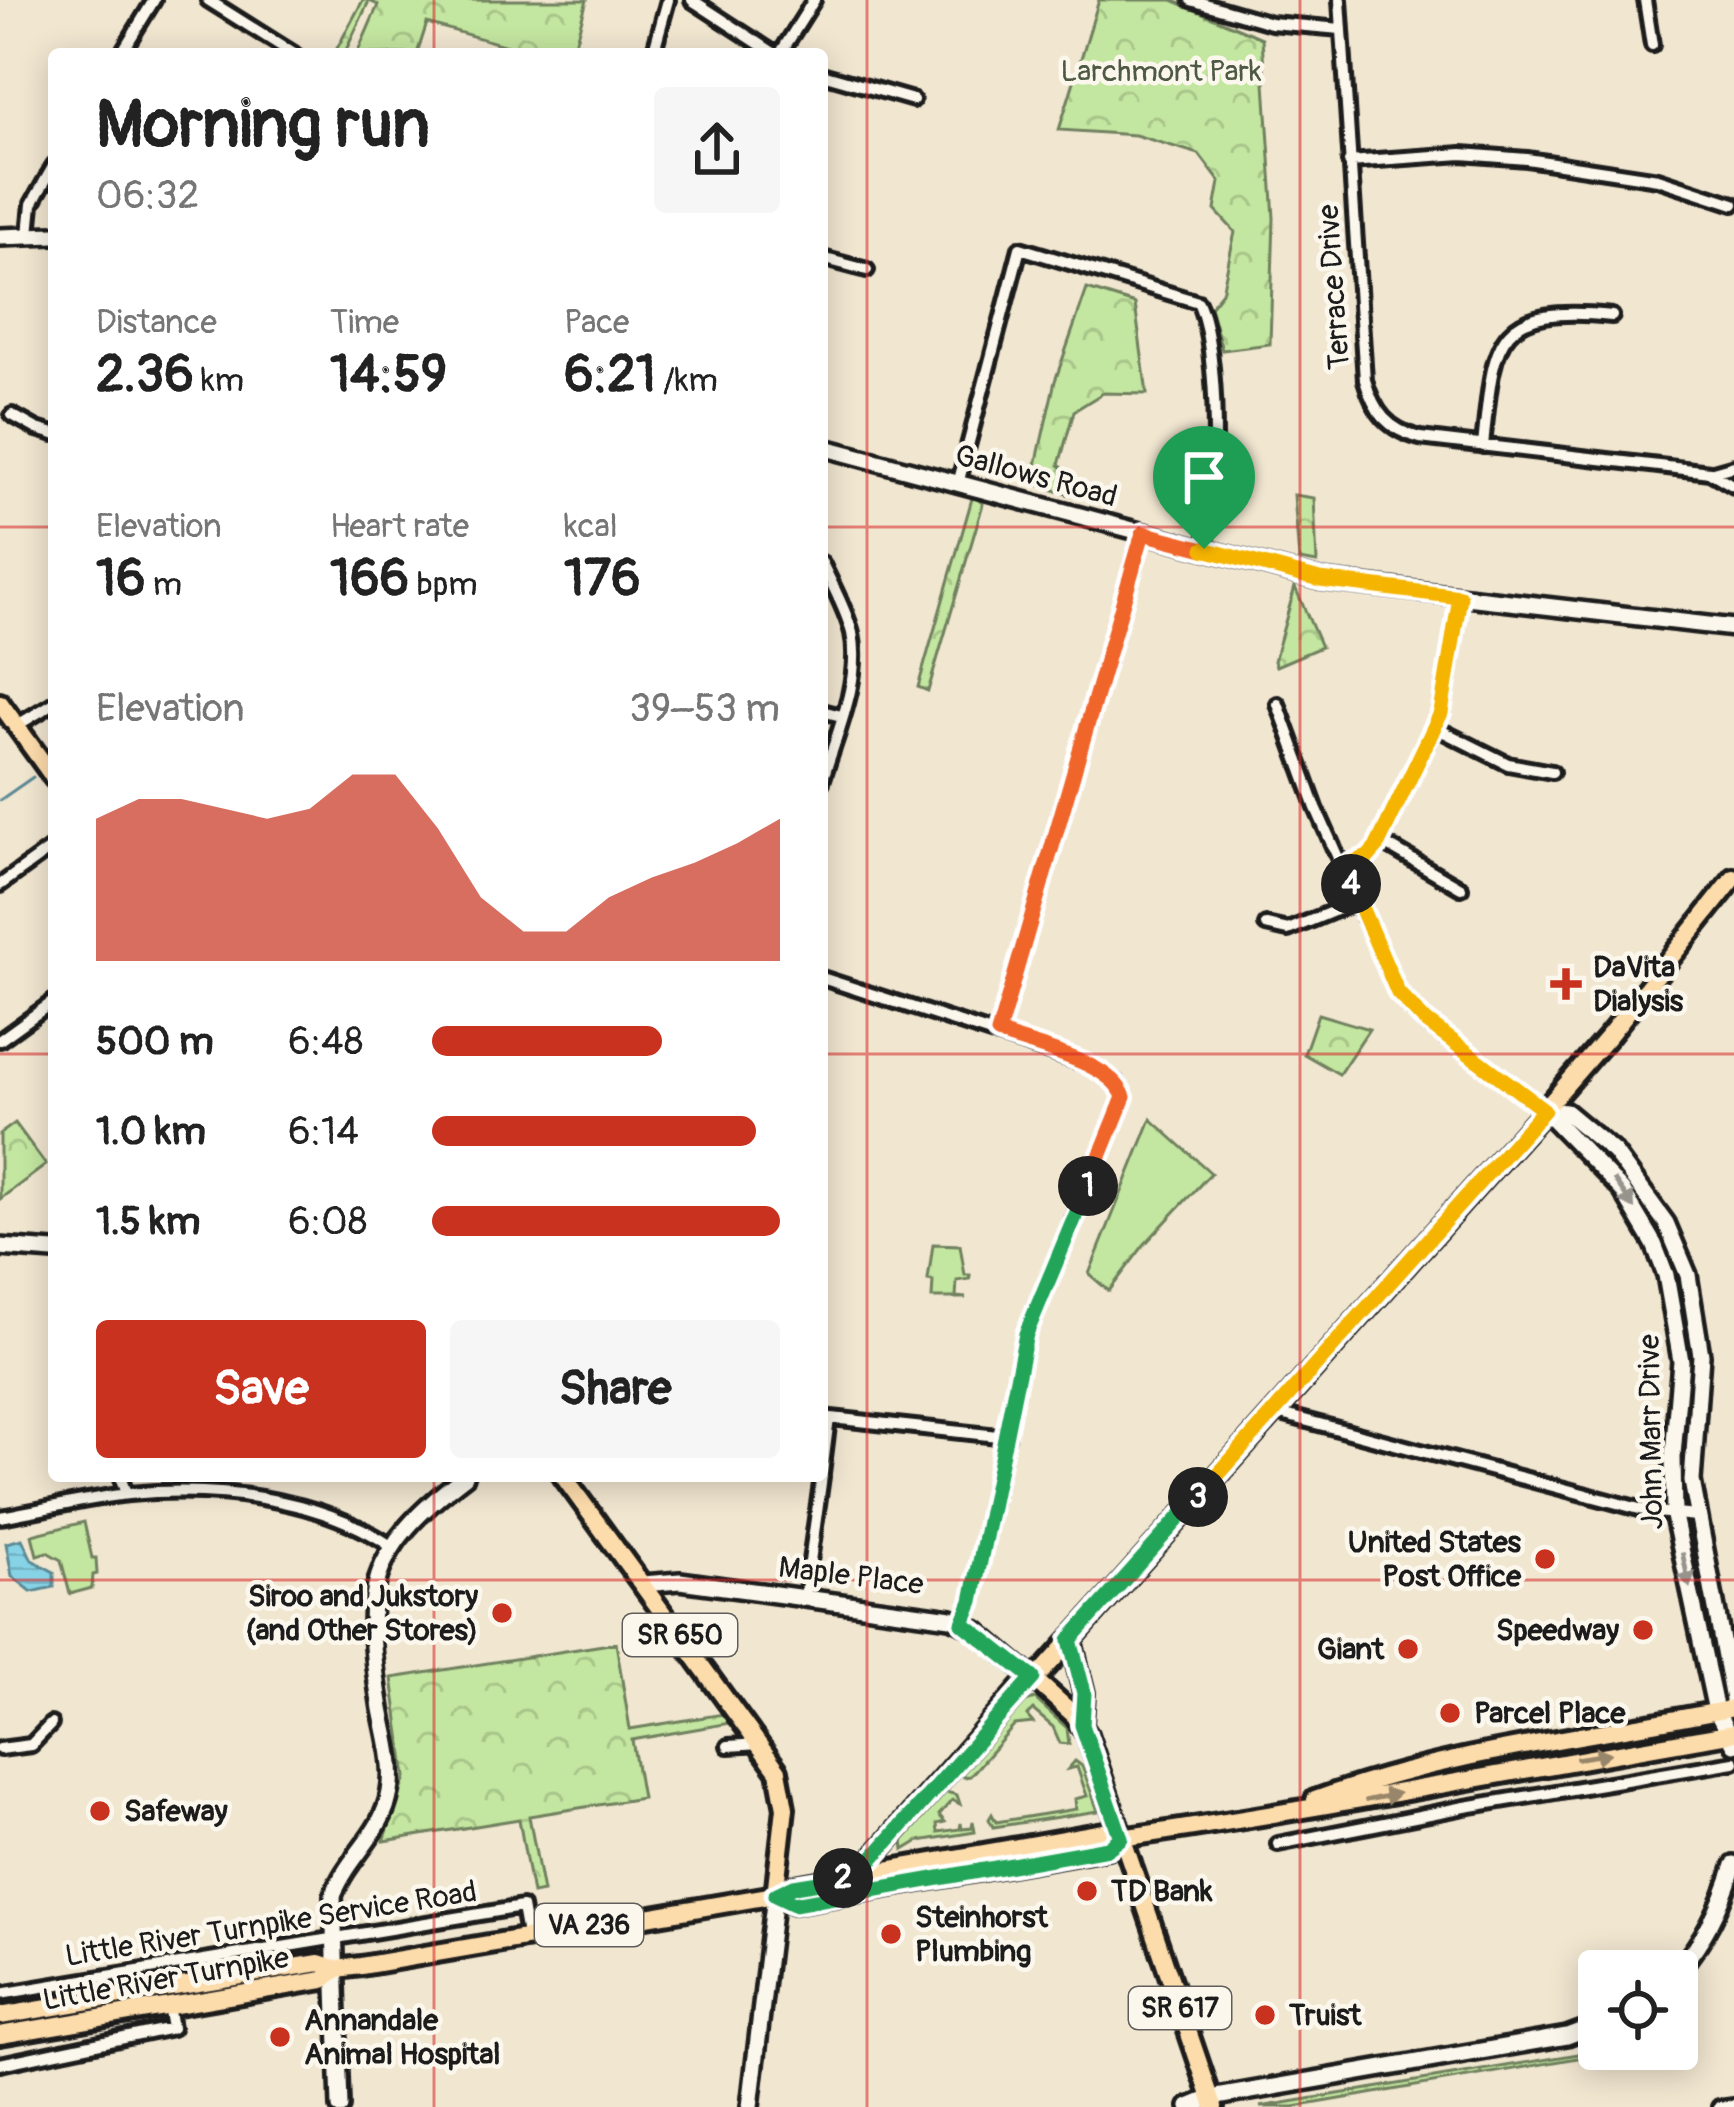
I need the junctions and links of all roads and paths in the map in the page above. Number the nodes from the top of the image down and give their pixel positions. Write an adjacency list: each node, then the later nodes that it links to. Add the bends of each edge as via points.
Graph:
1 (154, 0): 11 (street)
2 (208, 0): 12 (street)
3 (668, 0): 13 (street)
4 (692, 0): 14 (street)
5 (814, 0): 15 (street)
6 (1191, 0): 9 (street, via 1271,23)
7 (1340, 0): 9 (street, Terrace Drive)
8 (1645, 0): 10 (street)
9 (1341, 28): 18 (street, Terrace Drive)
10 (1652, 44)
11 (125, 48)
12 (284, 48)
13 (655, 48)
14 (768, 48)
15 (781, 48)
16 (828, 76): 17 (street)
17 (914, 100)
18 (1349, 162): 20 (street, via 1523,158 1658,179); 29 (street, Terrace Drive, via 1372,403 1406,434)
19 (48, 176): 21 (street, via 32,205)
20 (1734, 204)
21 (29, 234): 22 (street); 23 (street)
22 (48, 235)
23 (0, 237)
24 (828, 260): 25 (street)
25 (867, 270)
26 (1612, 316): 29 (street, via 1545,313 1511,333 1491,369)
27 (12, 415): 28 (street)
28 (48, 432)
29 (1483, 446): 32 (street, Terrace Drive)
30 (828, 449): 33 (street, Gallows Road)
31 (1734, 466): 32 (street)
32 (1710, 472): 34 (street, Terrace Drive)
33 (958, 484): 35 (street, Gallows Road); 36 (street, via 1020,248 1198,302 1213,397)
34 (1734, 486)
35 (1143, 533): 36 (street, Gallows Road); 60 (street)
36 (1204, 549): 38 (street, Gallows Road, via 1320,580)
37 (828, 578): 44 (street, via 853,638 854,671)
38 (1460, 597): 39 (street, Gallows Road); 46 (street)
39 (1734, 628)
40 (0, 704): 45 (main road)
41 (1277, 704): 52 (street)
42 (48, 707): 45 (street)
43 (828, 713): 44 (street)
44 (841, 716): 47 (street)
45 (16, 726): 48 (main road)
46 (1436, 728): 49 (street, via 1508,764); 50 (street)
47 (828, 761)
48 (48, 770)
49 (1552, 772)
50 (1380, 841): 52 (street, via 1368,857); 55 (street)
51 (48, 849): 54 (street)
52 (1343, 866): 56 (street)
53 (1734, 878): 62 (main road)
54 (0, 885)
55 (1460, 888)
56 (1358, 901): 57 (street, via 1288,931); 62 (street, via 1398,993)
57 (1266, 925)
58 (828, 979): 60 (street)
59 (48, 1005): 61 (street)
60 (998, 1033): 67 (street, via 1092,1066 1124,1097 1026,1334)
61 (0, 1040)
62 (1544, 1110): 65 (main road); 73 (street, John Marr Drive, one-way to 73, via 1622,1190 1666,1275 1682,1361); 74 (street, John Marr Drive, via 1566,1112 1614,1152 1666,1223 1688,1275 1701,1355)
63 (0, 1247): 64 (street)
64 (48, 1251)
65 (1274, 1412): 73 (street); 80 (main road)
66 (828, 1417): 67 (street)
67 (1007, 1437): 79 (street)
68 (121, 1482): 72 (street)
69 (457, 1482): 76 (street, via 414,1515)
70 (567, 1482): 77 (main road, SR 650)
71 (821, 1482): 78 (street)
72 (126, 1494): 75 (street); 76 (street, via 228,1495 306,1508)
73 (1674, 1516): 74 (street); 82 (street, John Marr Drive, one-way to 82)
74 (1696, 1516): 82 (street, John Marr Drive)
75 (0, 1517)
76 (391, 1546): 99 (street, via 370,1623 391,1791 377,1828 339,1880)
77 (643, 1584): 78 (street, Maple Place); 83 (main road, SR 650)
78 (806, 1597): 79 (street, Maple Place)
79 (963, 1623): 81 (street, Maple Place)
80 (1070, 1640): 81 (main road); 85 (main road, via 1084,1693)
81 (1033, 1678): 85 (main road, SR 617); 96 (main road)
82 (1729, 1709): 86 (street, John Marr Drive); 87 (main road, Little River Turnpike / VA 236)
83 (743, 1721): 88 (main road, SR 650); 88 (street, via 728,1746)
84 (52, 1724): 89 (street, via 31,1744)
85 (1082, 1725): 93 (main road, SR 617)
86 (1733, 1737): 91 (main road, Little River Turnpike / VA 236, one-way to 86)
87 (1557, 1738): 91 (main road, via 1543,1753); 92 (main road, Little River Turnpike / VA 236, via 1360,1783)
88 (760, 1744): 97 (main road, SR 650, via 785,1797)
89 (0, 1749)
90 (1734, 1762): 94 (street)
91 (1478, 1777): 92 (main road, Little River Turnpike / VA 236, one-way to 91)
92 (1286, 1810): 93 (main road, Little River Turnpike / VA 236)
93 (1121, 1838): 96 (main road, Little River Turnpike / VA 236, via 1104,1832); 97 (main road, Little River Turnpike / VA 236, via 1108,1848 794,1904); 111 (main road, SR 617)
94 (1278, 1844)
95 (1734, 1865): 100 (street)
96 (857, 1876): 97 (main road, Little River Turnpike / VA 236)
97 (775, 1895): 98 (main road, Little River Turnpike / VA 236); 114 (street)
98 (527, 1935): 99 (street, Little River Turnpike Service Road, via 522,1907); 101 (main road, Little River Turnpike / VA 236)
99 (333, 1936): 101 (street); 102 (street, Little River Turnpike Service Road)
100 (1695, 1950)
101 (337, 1969): 104 (main road, Little River Turnpike / VA 236, via 319,1963); 105 (main road, Little River Turnpike / VA 236, via 322,1980); 113 (street)
102 (109, 1974): 103 (street, Little River Turnpike Service Road); 104 (street)
103 (0, 1994)
104 (114, 2005): 105 (main road, Little River Turnpike / VA 236); 106 (main road, Little River Turnpike / VA 236); 108 (main road, Little River Turnpike / VA 236); 109 (street)
105 (168, 2006): 109 (street, via 172,2028)
106 (0, 2017)
107 (1578, 2032): 111 (street)
108 (0, 2035)
109 (119, 2040): 110 (street)
110 (0, 2064)
111 (1212, 2103): 115 (street)
112 (1734, 2104): 116 (street)
113 (340, 2107)
114 (750, 2107)
115 (1189, 2107)
116 (1719, 2107)

